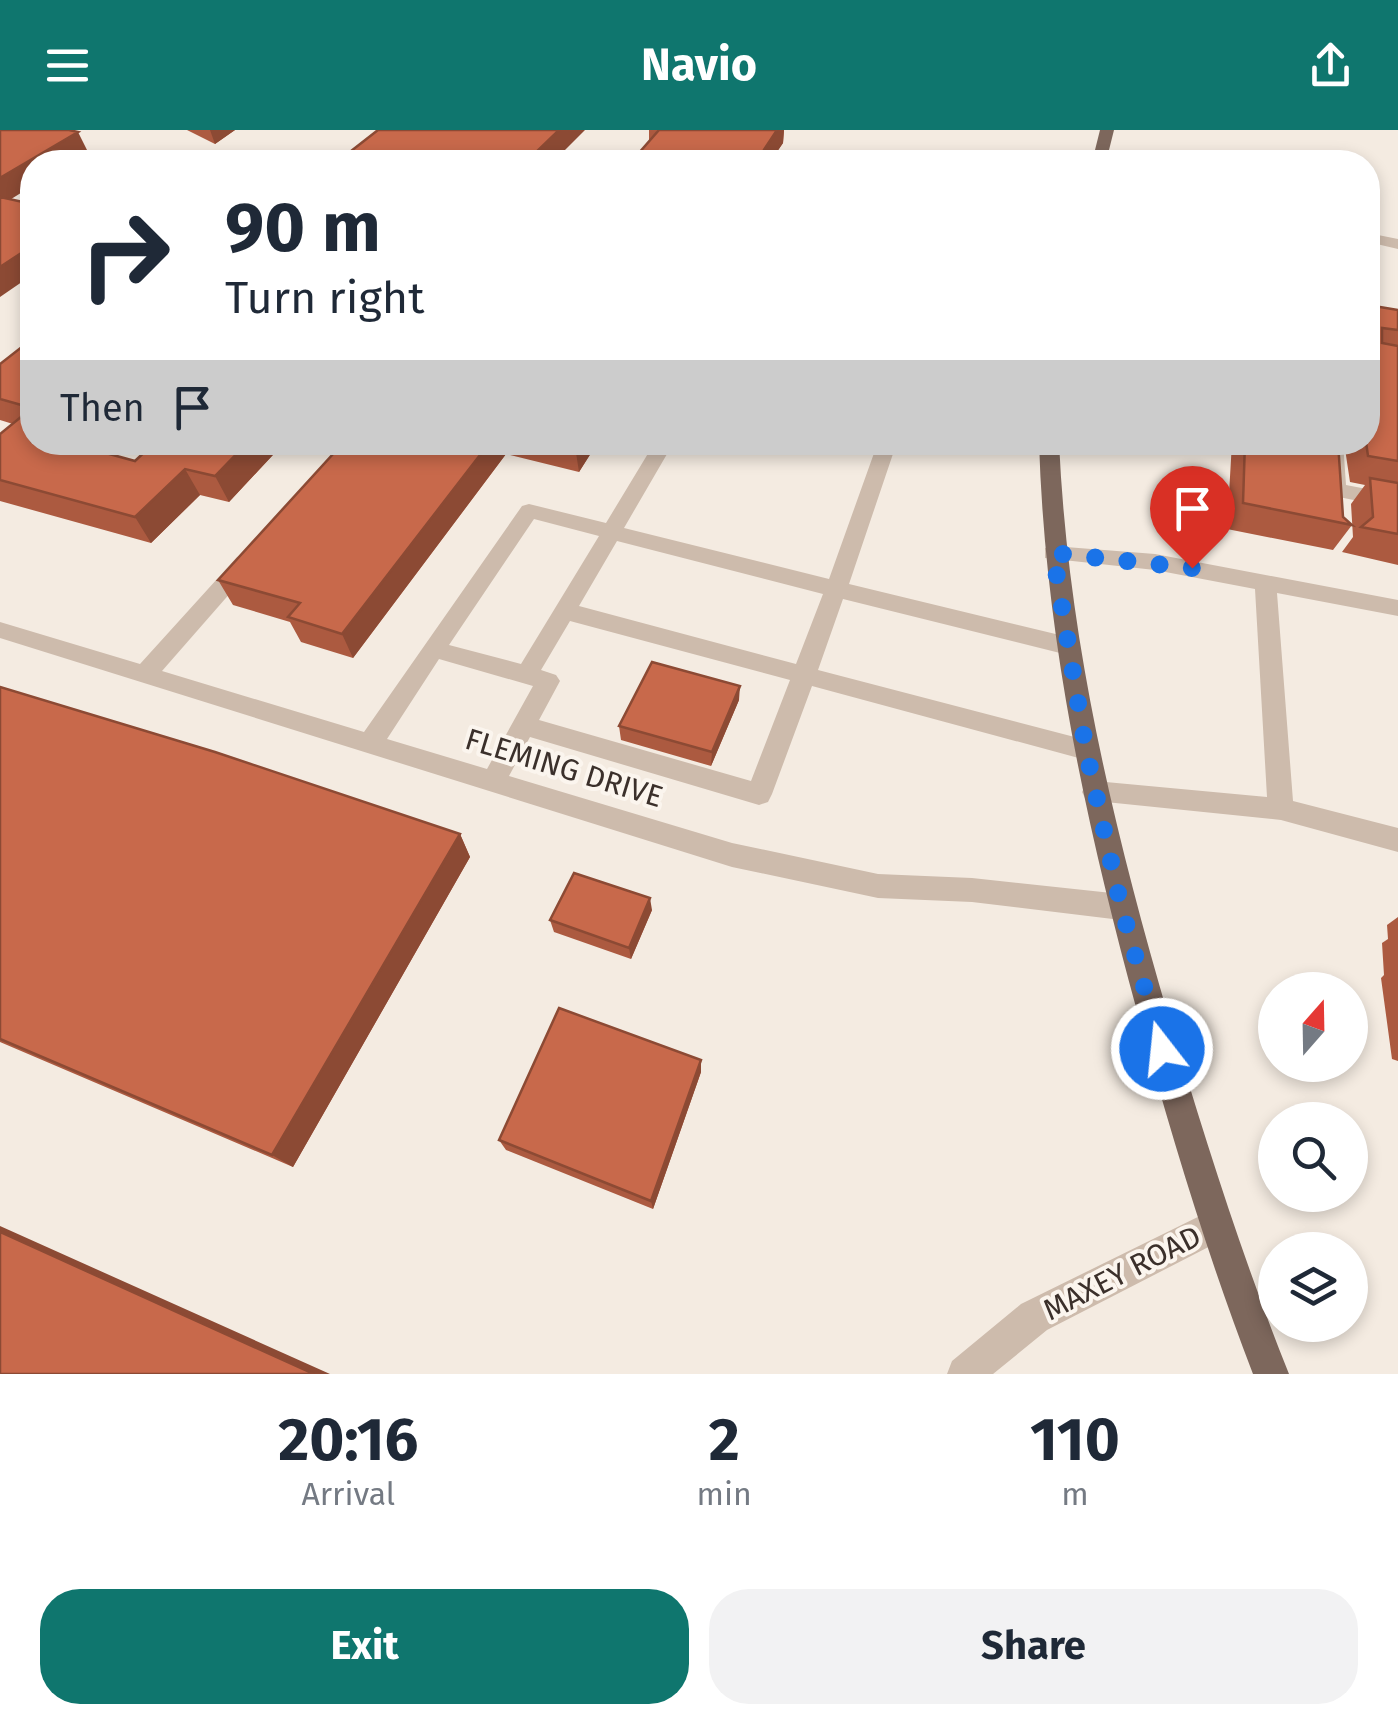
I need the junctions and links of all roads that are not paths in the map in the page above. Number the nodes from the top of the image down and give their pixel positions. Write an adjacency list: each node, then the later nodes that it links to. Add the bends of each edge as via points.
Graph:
1 (657, 455): 6 (street)
2 (883, 455): 10 (street)
3 (1049, 455): 8 (main road, MAXEY ROAD)
4 (1334, 455): 5 (street, via 1337,498)
5 (1398, 502)
6 (612, 533): 10 (street); 12 (street); 15 (street, via 529,512)
7 (261, 544): 16 (street)
8 (1053, 553): 9 (street); 14 (main road, MAXEY ROAD)
9 (1265, 580): 11 (street); 24 (street)
10 (836, 589): 14 (street); 18 (street)
11 (1398, 608)
12 (565, 611): 17 (street); 18 (street)
13 (0, 630): 16 (street, FLEMING DRIVE)
14 (1068, 646): 21 (main road, MAXEY ROAD)
15 (434, 649): 17 (street); 20 (street)
16 (145, 674): 20 (street, FLEMING DRIVE)
17 (527, 674): 19 (street, via 548,681)
18 (804, 674): 19 (street, via 758,794); 21 (street)
19 (524, 725): 22 (street)
20 (371, 742): 22 (street, FLEMING DRIVE)
21 (1086, 750): 23 (main road, MAXEY ROAD)
22 (494, 780): 26 (street, FLEMING DRIVE, via 732,855 878,886)
23 (1095, 792): 24 (street); 26 (main road, MAXEY ROAD)
24 (1281, 809): 25 (street)
25 (1398, 840)
26 (1121, 906): 27 (main road, MAXEY ROAD)
27 (1214, 1226): 28 (street, MAXEY ROAD, via 1034,1317); 29 (main road)
28 (964, 1374)
29 (1270, 1374)

